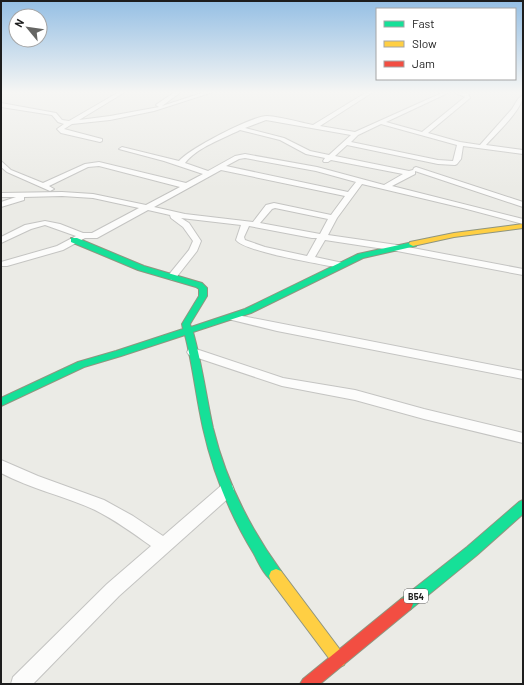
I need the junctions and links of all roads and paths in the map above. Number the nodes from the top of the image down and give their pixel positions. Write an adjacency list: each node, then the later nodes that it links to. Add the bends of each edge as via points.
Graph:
1 (68, 124): 13 (street, via 61,127 60,131)
2 (250, 124): 10 (street)
3 (303, 124): 9 (street)
4 (318, 124): 9 (street)
5 (377, 124): 11 (street)
6 (388, 124): 12 (street)
7 (436, 124): 12 (street)
8 (502, 124): 16 (street)
9 (315, 126): 11 (street)
10 (239, 128): 19 (street, via 282,139 308,153); 22 (street, via 192,152)
11 (356, 134): 14 (street)
12 (424, 134): 15 (street)
13 (100, 140)
14 (345, 143): 19 (street); 20 (street)
15 (460, 144): 16 (street); 20 (street, via 455,163)
16 (482, 146): 18 (street)
17 (122, 149): 22 (street)
18 (523, 152)
19 (330, 157): 24 (street); 28 (street)
20 (423, 159): 25 (street)
21 (1, 163): 26 (street)
22 (181, 163): 27 (street)
23 (219, 167): 24 (street, via 237,157 245,156); 27 (street); 37 (street)
24 (317, 169): 30 (street)
25 (416, 169): 28 (street); 39 (street)
26 (9, 171): 29 (street); 31 (street)
27 (209, 174): 32 (street)
28 (409, 174): 33 (street)
29 (1, 175)
30 (360, 181): 33 (street); 37 (street)
31 (43, 186): 32 (street, via 87,165 99,164); 34 (street)
32 (187, 186): 40 (street)
33 (385, 187): 43 (street)
34 (62, 194): 36 (street); 40 (street, via 93,196)
35 (1, 195): 36 (street)
36 (30, 195): 38 (street)
37 (350, 195): 42 (street)
38 (1, 205)
39 (523, 205)
40 (145, 208): 41 (street); 46 (street, via 105,231 94,236)
41 (172, 214): 44 (street); 55 (street, via 186,225 197,242 194,250)
42 (333, 218): 44 (street, via 274,205); 47 (street)
43 (523, 222)
44 (251, 224): 47 (street); 51 (street, via 240,237 242,242)
45 (523, 226): 50 (main road, via 454,235)
46 (84, 236): 48 (street, via 44,223); 49 (street)
47 (322, 236): 50 (street); 51 (street)
48 (1, 240)
49 (74, 240): 52 (street, via 60,248); 55 (main road, via 141,268)
50 (397, 248): 53 (main road, via 367,254); 54 (street)
51 (310, 259): 53 (street)
52 (4, 264)
53 (340, 265): 56 (main road)
54 (523, 272)
55 (172, 277): 57 (main road, via 203,288 203,296 187,320)
56 (232, 317): 57 (main road); 59 (street)
57 (188, 331): 58 (main road); 60 (main road, via 81,364)
58 (193, 352): 61 (street, via 282,382 355,395); 63 (main road, via 211,442)
59 (523, 375)
60 (1, 402)
61 (523, 438)
62 (1, 466): 65 (street, via 44,485 91,501 123,517)
63 (227, 490): 65 (street); 66 (main road, via 239,518 258,549 299,608)
64 (523, 506): 66 (main road, B54)
65 (163, 545): 67 (street, via 113,590)
66 (340, 660): 68 (main road, B54)
67 (27, 681)
68 (308, 684)

